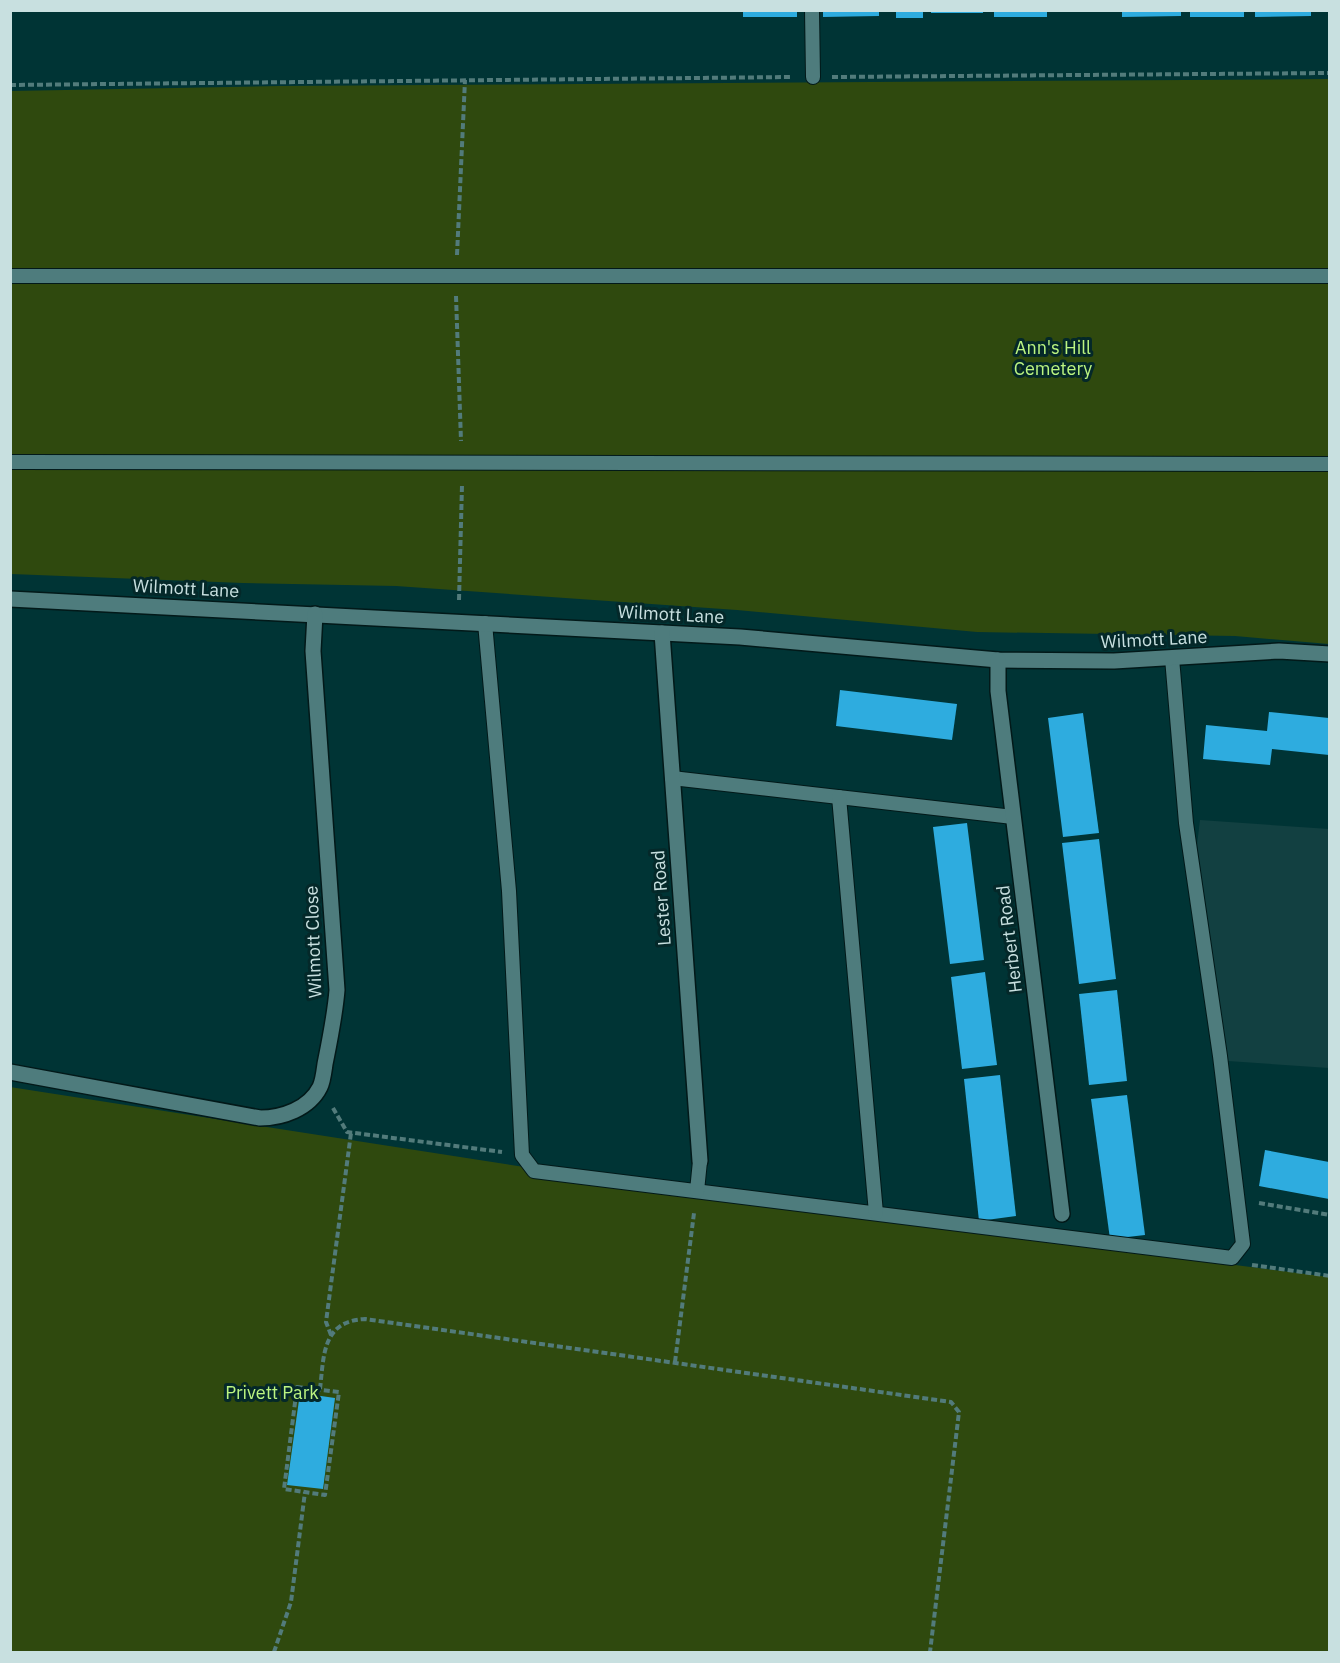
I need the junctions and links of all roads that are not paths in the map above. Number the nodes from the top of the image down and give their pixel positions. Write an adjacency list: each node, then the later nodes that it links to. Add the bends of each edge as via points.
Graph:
1 (812, 10): 2 (lane)
2 (813, 77)
3 (10, 276): 4 (lane)
4 (1329, 276)
5 (10, 462): 6 (lane)
6 (1329, 464)
7 (10, 599): 8 (street, Wilmott Lane)
8 (315, 614): 9 (street, Wilmott Lane); 17 (street, Wilmott Close, via 314,651 337,990 320,1087 295,1110 277,1118 260,1118)
9 (485, 623): 10 (street, Wilmott Lane); 19 (lane, via 509,891 522,1155 534,1171)
10 (662, 633): 13 (street, Wilmott Lane); 14 (street, Lester Road)
11 (1329, 654): 12 (street, Wilmott Lane, via 1279,651)
12 (1172, 658): 13 (street, Wilmott Lane); 22 (lane, via 1186,823 1244,1244 1232,1258)
13 (998, 660): 16 (street, Herbert Road)
14 (672, 778): 15 (lane); 18 (street, Lester Road)
15 (839, 797): 16 (lane); 20 (lane)
16 (1013, 817): 21 (street, Herbert Road)
17 (10, 1072)
18 (700, 1161): 19 (lane)
19 (696, 1191): 20 (lane)
20 (876, 1213): 22 (lane)
21 (1062, 1214): 22 (lane)
22 (1060, 1236)

